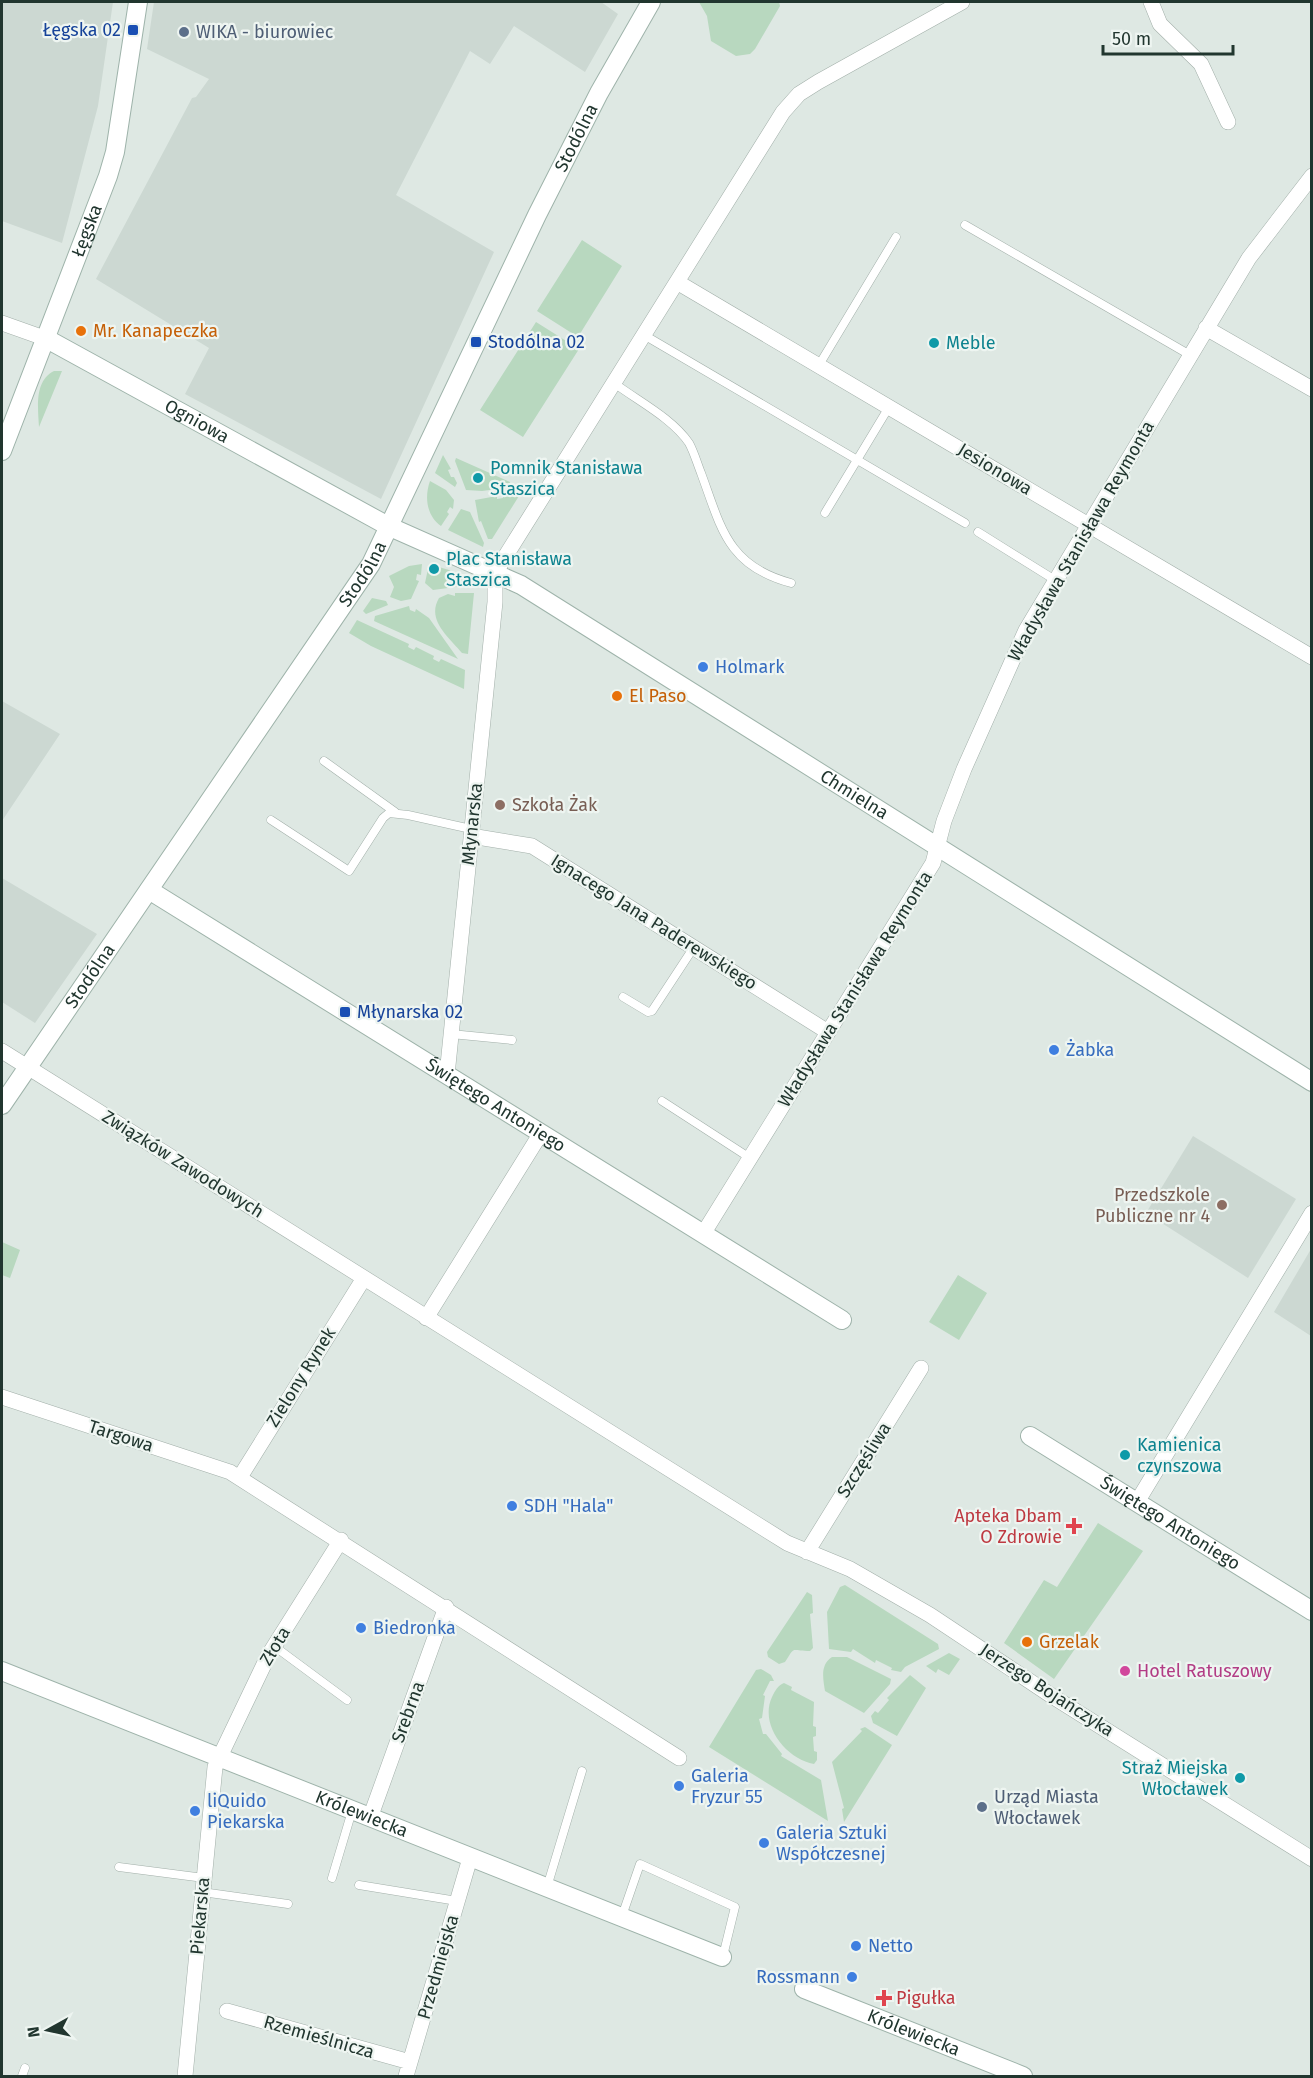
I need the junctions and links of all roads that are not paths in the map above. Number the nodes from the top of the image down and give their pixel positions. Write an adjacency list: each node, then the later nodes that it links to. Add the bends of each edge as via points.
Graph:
1 (138, 2): 13 (street, Łęgska, via 113,160)
2 (651, 2): 24 (street, Stodólna, via 537,215)
3 (962, 2): 9 (street, via 799,94 768,134)
4 (1151, 2): 5 (street, via 1160,24 1201,64)
5 (1228, 122)
6 (1311, 176): 11 (street, Władysława Stanisława Reymonta, via 1249,258)
7 (965, 225): 14 (lane)
8 (896, 237): 15 (lane)
9 (678, 282): 12 (street); 15 (street, Jesionowa)
10 (2, 323): 13 (street, Ogniowa)
11 (1206, 328): 14 (street, Władysława Stanisława Reymonta); 17 (street)
12 (644, 335): 16 (street); 20 (lane)
13 (46, 339): 19 (street, Łęgska); 24 (street, Ogniowa)
14 (1190, 355): 23 (street, Władysława Stanisława Reymonta)
15 (819, 365): 18 (street, Jesionowa)
16 (614, 383): 26 (street); 28 (lane, via 676,428 690,444 726,539 736,554)
17 (1311, 389)
18 (889, 407): 20 (lane); 23 (street, Jesionowa)
19 (2, 451)
20 (857, 460): 21 (lane); 22 (lane)
21 (825, 513)
22 (965, 523)
23 (1088, 524): 27 (street, Władysława Stanisława Reymonta); 29 (street, Jesionowa)
24 (388, 526): 26 (street, Chmielna); 35 (street, Stodólna, via 371,564 346,604)
25 (978, 532): 27 (lane)
26 (495, 573): 33 (street, Młynarska); 34 (street, Chmielna, via 521,585)
27 (1055, 580): 34 (street, Władysława Stanisława Reymonta, via 1026,630 992,704)
28 (790, 583)
29 (1311, 657)
30 (324, 761): 31 (lane)
31 (395, 812): 32 (lane, via 383,818 349,871); 33 (lane)
32 (271, 820)
33 (471, 833): 36 (street, Ignacego Jana Paderewskiego, via 532,846); 39 (street, Młynarska)
34 (937, 847): 38 (street, Władysława Stanisława Reymonta, via 933,863); 44 (street, Chmielna)
35 (149, 890): 42 (street, Stodólna); 43 (street, Świętego Antoniego)
36 (694, 947): 37 (lane, via 652,1011); 38 (street, Ignacego Jana Paderewskiego)
37 (624, 997)
38 (828, 1032): 48 (street, Władysława Stanisława Reymonta)
39 (451, 1034): 40 (lane); 43 (street, Młynarska)
40 (512, 1040)
41 (2, 1051): 42 (street, Związków Zawodowych)
42 (29, 1066): 46 (street, Stodólna); 51 (street, Związków Zawodowych)
43 (447, 1075): 47 (street, Świętego Antoniego)
44 (1311, 1082)
45 (662, 1101): 48 (lane)
46 (2, 1105)
47 (541, 1133): 50 (street, Świętego Antoniego); 52 (street)
48 (750, 1158): 50 (street, Władysława Stanisława Reymonta)
49 (1311, 1213): 58 (street)
50 (703, 1234): 53 (street, Świętego Antoniego)
51 (364, 1278): 52 (street); 57 (street, Zielony Rynek)
52 (426, 1318): 60 (street)
53 (842, 1320)
54 (921, 1368): 60 (street, Szczęśliwa)
55 (2, 1397): 57 (street, Targowa)
56 (1030, 1436): 58 (street, Świętego Antoniego)
57 (240, 1477): 59 (street)
58 (1137, 1502): 62 (street, Świętego Antoniego)
59 (341, 1540): 61 (street); 63 (street, Złota)
60 (807, 1552): 72 (street, Jerzego Bojańczyka, via 850,1569 921,1609)
61 (446, 1607): 67 (street); 70 (street, Srebrna)
62 (1311, 1611)
63 (274, 1646): 65 (lane); 66 (street, Złota)
64 (2, 1671): 66 (street, Królewiecka)
65 (347, 1700)
66 (219, 1757): 69 (street, Królewiecka); 75 (street, Piekarska, via 213,1776)
67 (679, 1758)
68 (582, 1771): 77 (lane)
69 (352, 1810): 70 (street, Królewiecka); 74 (lane)
70 (370, 1818): 71 (street, Królewiecka)
71 (470, 1858): 77 (street, Królewiecka); 78 (street, Przedmiejska)
72 (1311, 1859)
73 (119, 1867): 75 (lane)
74 (332, 1878)
75 (203, 1885): 79 (lane); 85 (street, Piekarska)
76 (359, 1885): 78 (lane)
77 (546, 1888): 80 (street, Królewiecka)
78 (457, 1902): 84 (street, Przedmiejska)
79 (288, 1904)
80 (621, 1918): 81 (street, Królewiecka); 81 (lane, via 640,1864 735,1907)
81 (722, 1957)
82 (804, 1989): 86 (street, Królewiecka)
83 (227, 2011): 84 (street, Rzemieślnicza)
84 (408, 2069)
85 (185, 2076)
86 (1023, 2076)

